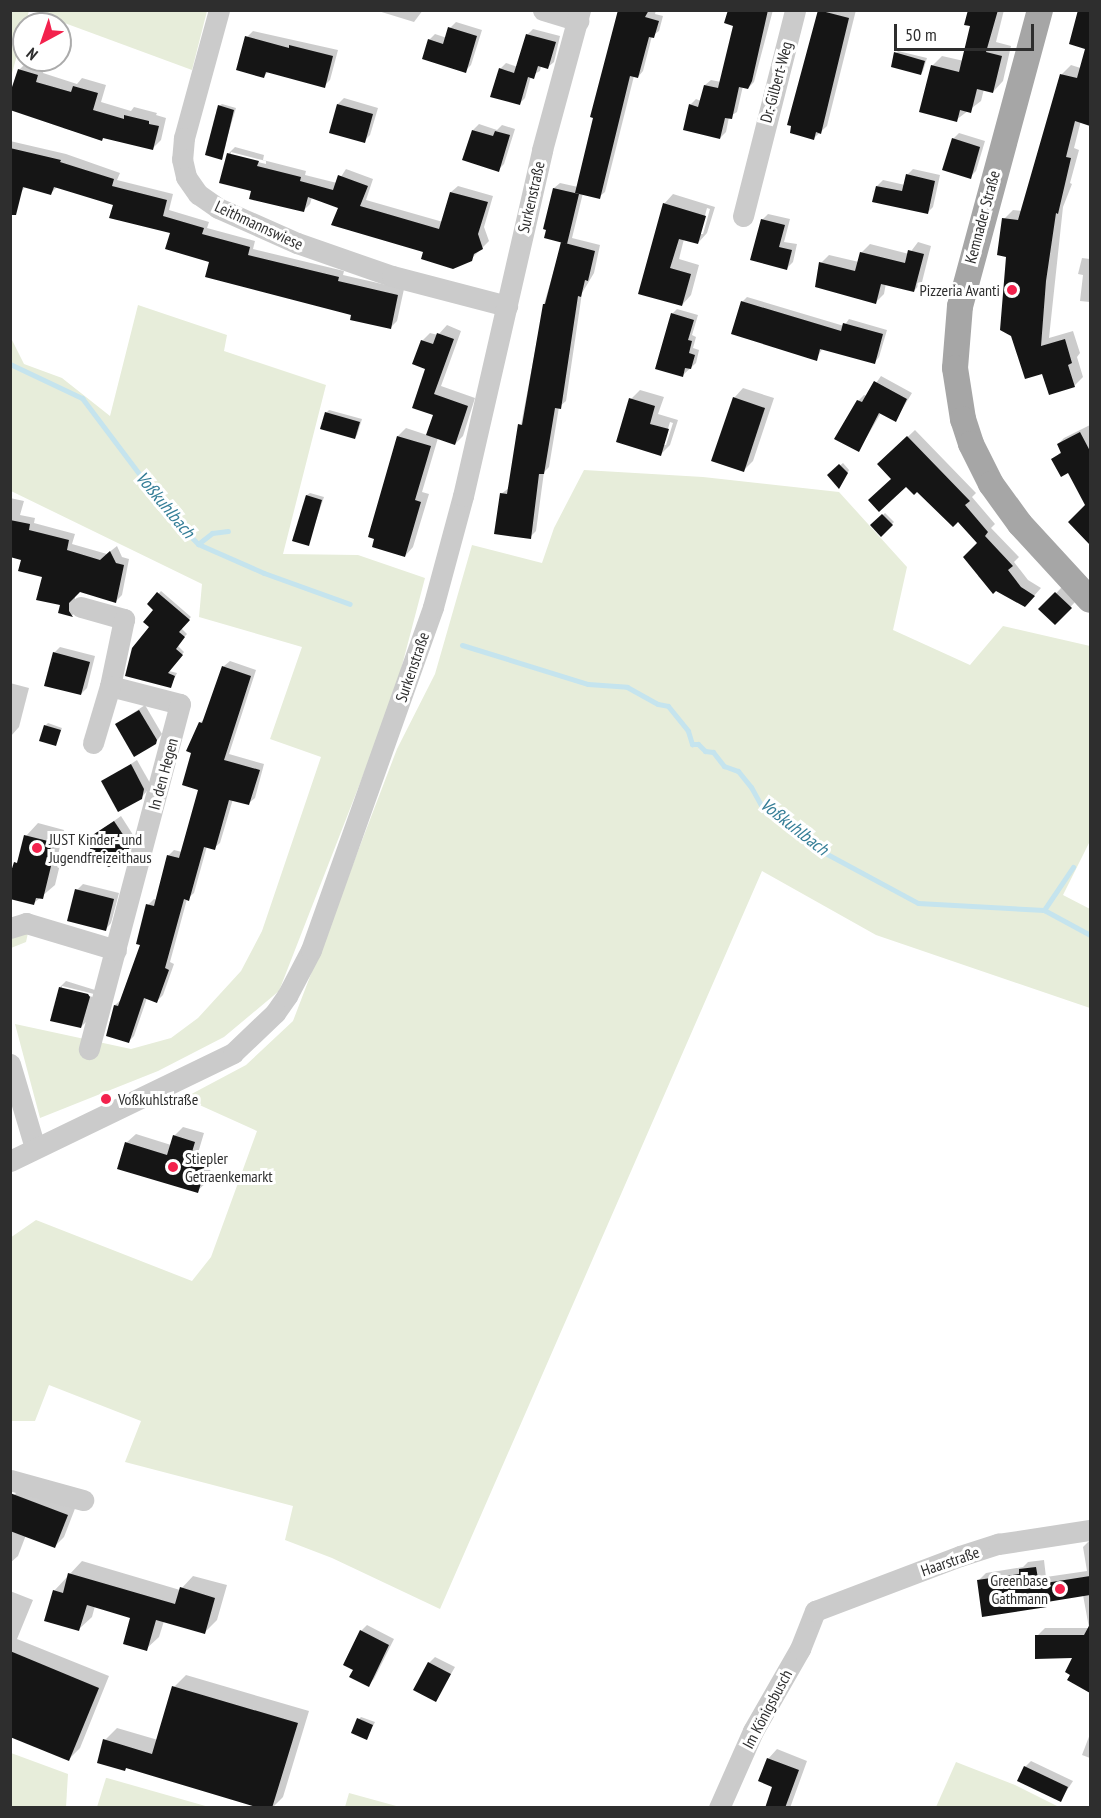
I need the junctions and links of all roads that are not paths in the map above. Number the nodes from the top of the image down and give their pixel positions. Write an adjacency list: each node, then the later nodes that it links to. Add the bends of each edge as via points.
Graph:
1 (219, 10): 7 (street, Leithmannswiese, via 184,138 182,159 186,177 198,194 218,208 297,243 392,276)
2 (543, 10): 5 (street)
3 (795, 10): 6 (street, Dr.-Gilbert-Weg, via 751,153)
4 (1040, 10): 8 (main road, Kemnader Straße, via 960,306 955,368 966,427 991,484 1020,524)
5 (579, 16): 7 (street, Surkenstraße, via 542,150)
6 (743, 216)
7 (507, 306): 16 (street, Surkenstraße, via 434,607 311,950 287,996 260,1029 232,1053)
8 (1090, 600)
9 (81, 607): 10 (street, via 124,619)
10 (110, 686): 11 (street); 13 (street, In den Hegen, via 180,704)
11 (93, 743)
12 (10, 928): 13 (street, via 26,923)
13 (116, 950): 14 (street, In den Hegen)
14 (89, 1049)
15 (10, 1064): 16 (street)
16 (35, 1148): 17 (street, Surkenstraße)
17 (10, 1161)
18 (10, 1480): 19 (street)
19 (83, 1500)
20 (1090, 1530): 21 (street, Haarstraße, via 998,1544)
21 (815, 1611): 22 (street, Im Königsbusch, via 800,1649 753,1731)
22 (719, 1808)

